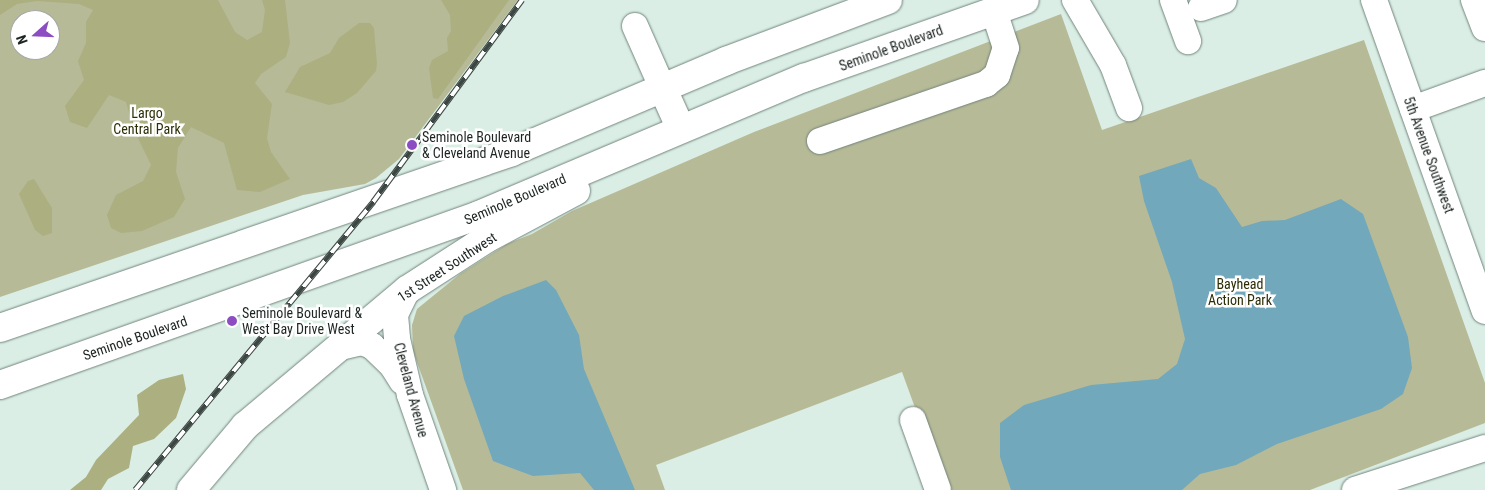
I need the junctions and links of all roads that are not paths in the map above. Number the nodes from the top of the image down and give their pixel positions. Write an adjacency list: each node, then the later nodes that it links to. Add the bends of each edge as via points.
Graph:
1 (888, 0): 10 (main road)
2 (1025, 0): 6 (main road, Seminole Boulevard)
3 (1075, 0): 11 (street, via 1113,65)
4 (1173, 0): 8 (street)
5 (1374, 0): 12 (street, 5th Avenue Southwest)
6 (992, 6): 13 (main road, Seminole Boulevard); 14 (street, via 1006,48 997,75 986,84)
7 (635, 26): 10 (street)
8 (1188, 41)
9 (1485, 83): 12 (street)
10 (662, 87): 13 (main road); 18 (main road, via 512,152)
11 (1129, 108)
12 (1413, 109): 17 (street, 5th Avenue Southwest)
13 (681, 129): 15 (main road, Seminole Boulevard)
14 (820, 141)
15 (604, 162): 16 (main road, 1st Street Southwest, via 583,188 486,239); 20 (main road, Seminole Boulevard, via 479,215)
16 (407, 290): 19 (main road, 1st Street Southwest); 21 (street, Cleveland Avenue, via 398,303 395,327)
17 (1485, 311)
18 (0, 328)
19 (340, 348): 21 (street, via 362,342 372,346 392,365); 25 (main road, 1st Street Southwest, via 245,426)
20 (0, 385)
21 (410, 395): 26 (street, Cleveland Avenue)
22 (914, 420): 27 (street)
23 (1485, 448): 24 (street)
24 (1390, 484): 28 (street)
25 (197, 486)
26 (442, 490)
27 (938, 490)
28 (1355, 490)

